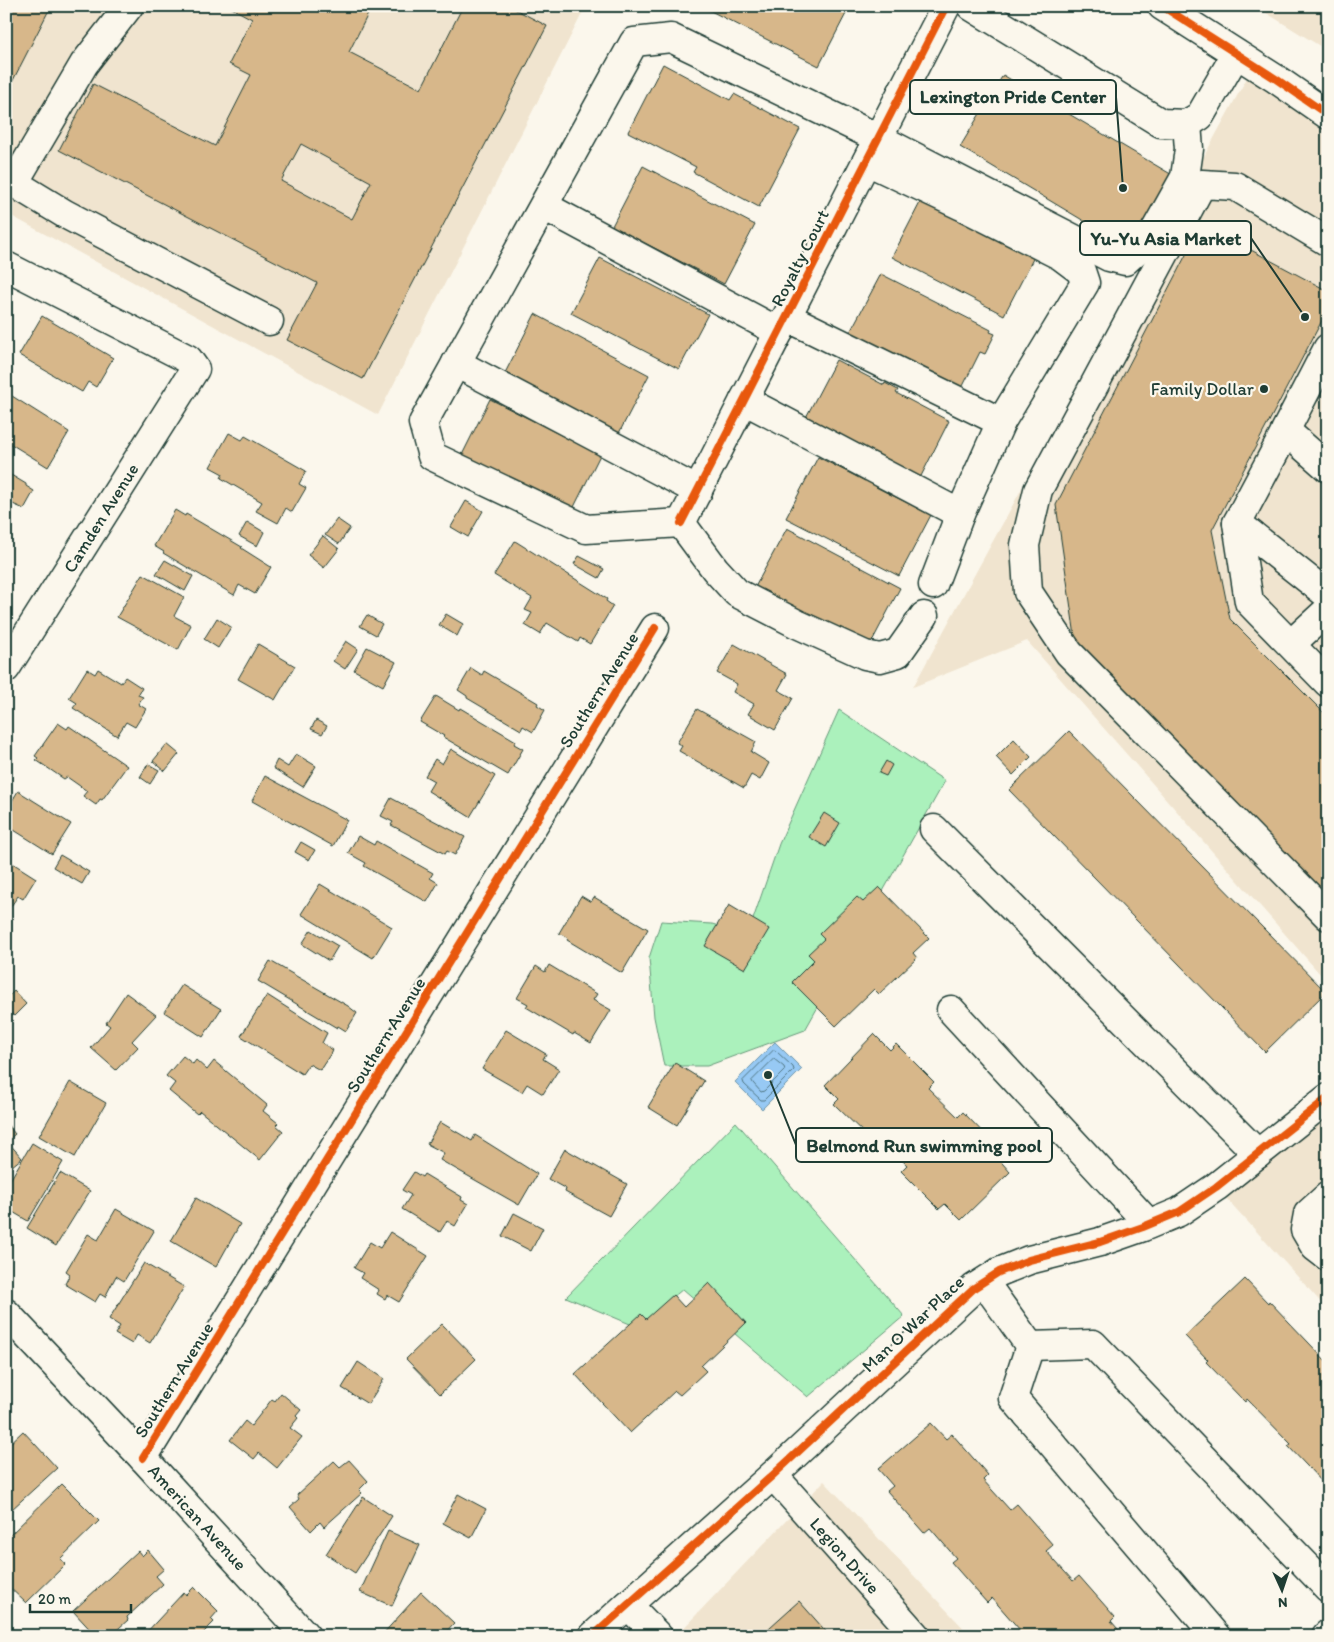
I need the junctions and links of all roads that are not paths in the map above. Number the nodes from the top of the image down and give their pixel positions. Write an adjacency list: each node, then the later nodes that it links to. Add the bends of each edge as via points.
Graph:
1 (129, 6): 12 (street, via 84,64 14,184)
2 (946, 6): 8 (street, Royalty Court)
3 (971, 6): 7 (street, via 1161,123)
4 (1162, 6): 5 (street)
5 (1236, 54): 6 (street); 7 (street, via 1200,116)
6 (1328, 115)
7 (1187, 124): 8 (street, via 1185,177 1152,236 1125,261 1109,257)
8 (873, 149): 9 (street, via 671,38 634,42); 13 (street, Royalty Court); 17 (street, via 962,206 1061,256 1082,271 1085,283)
9 (544, 206): 13 (street); 15 (street)
10 (1328, 242): 33 (street, via 1234,186 1202,184 1038,490 1025,545 1028,592 1069,652)
11 (6, 266): 30 (street, Camden Avenue, via 188,359 195,369)
12 (269, 321)
13 (783, 324): 16 (street, Royalty Court); 17 (street)
14 (1326, 354): 18 (street)
15 (456, 363): 20 (street); 22 (street, via 423,422 432,456 586,529)
16 (744, 400): 20 (street, Royalty Court); 21 (street)
17 (1001, 422): 21 (street)
18 (1286, 431): 19 (street); 23 (street)
19 (1328, 468)
20 (698, 491): 22 (street, Royalty Court)
21 (960, 514): 24 (street)
22 (681, 523): 27 (street, via 737,593 865,655 880,658 898,653)
23 (1237, 523): 25 (street); 29 (street, via 1249,602)
24 (933, 585)
25 (1328, 595)
26 (1328, 610): 29 (street)
27 (924, 616)
28 (655, 628): 43 (street, Southern Avenue)
29 (1291, 644): 31 (street)
30 (6, 668)
31 (1328, 683)
32 (934, 829): 36 (street)
33 (1328, 916)
34 (951, 1010): 38 (street)
35 (1328, 1098): 36 (street, Man O War Place)
36 (1258, 1154): 38 (street, Man O War Place, via 1179,1212)
37 (1328, 1196): 39 (street, via 1308,1214 1305,1230 1315,1247)
38 (1149, 1224): 40 (street, Man O War Place, via 1100,1242 1029,1260)
39 (1328, 1257)
40 (984, 1282): 42 (street); 44 (street, Man O War Place)
41 (6, 1313): 43 (street, American Avenue)
42 (1030, 1346): 45 (street, via 1093,1344); 51 (street, via 1013,1398)
43 (143, 1458): 47 (street, American Avenue)
44 (773, 1475): 46 (street, Man O War Place); 50 (street, Legion Drive)
45 (1328, 1588)
46 (628, 1605): 48 (street, Man O War Place); 49 (street)
47 (306, 1636)
48 (592, 1636)
49 (658, 1636)
50 (916, 1636)
51 (1216, 1636)

